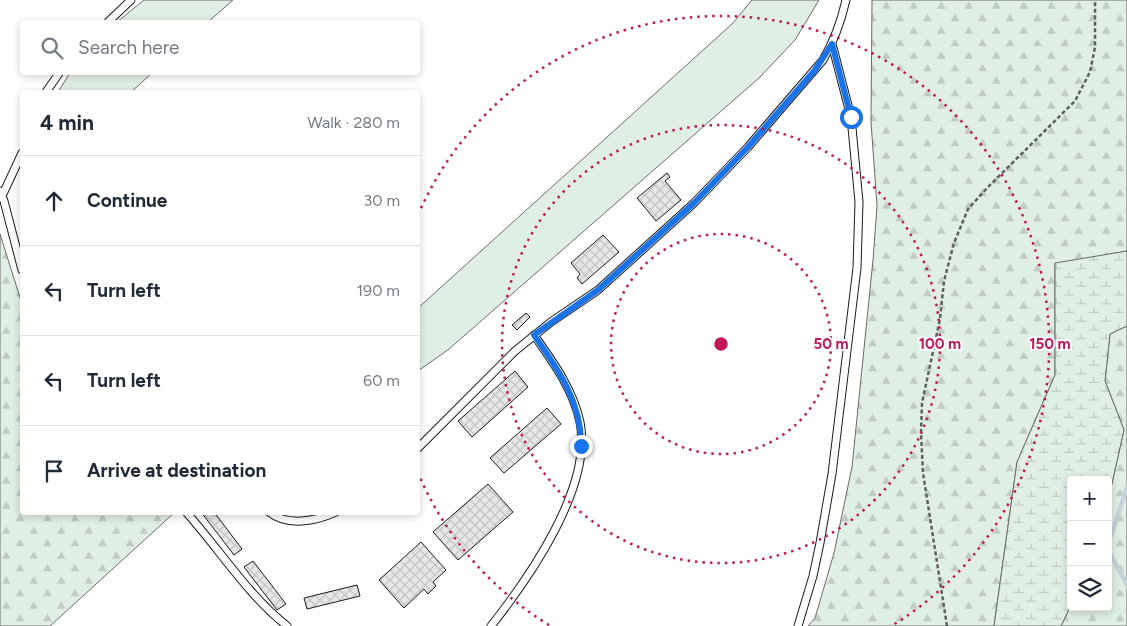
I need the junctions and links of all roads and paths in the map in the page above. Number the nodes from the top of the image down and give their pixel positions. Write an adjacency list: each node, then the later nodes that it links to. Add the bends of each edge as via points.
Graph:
1 (131, 0): 4 (lane)
2 (846, 0): 5 (lane)
3 (1095, 0): 19 (path, via 1095,47 1090,72 1076,101 968,209 954,243 944,281 940,319 922,403 922,433 923,473)
4 (110, 20)
5 (832, 44): 11 (lane, via 815,70 694,203 598,290); 18 (lane, via 851,117 859,202 856,268 832,474 818,551)
6 (58, 75): 7 (lane)
7 (47, 90)
8 (20, 157): 9 (lane)
9 (1, 194): 10 (lane)
10 (20, 263)
11 (534, 335): 12 (lane); 17 (lane, via 572,398 580,422 579,466 562,517)
12 (420, 446)
13 (189, 515): 16 (lane, via 259,601)
14 (272, 515): 15 (lane, via 295,522)
15 (329, 515)
16 (287, 626)
17 (491, 626)
18 (798, 626)
19 (948, 626)

